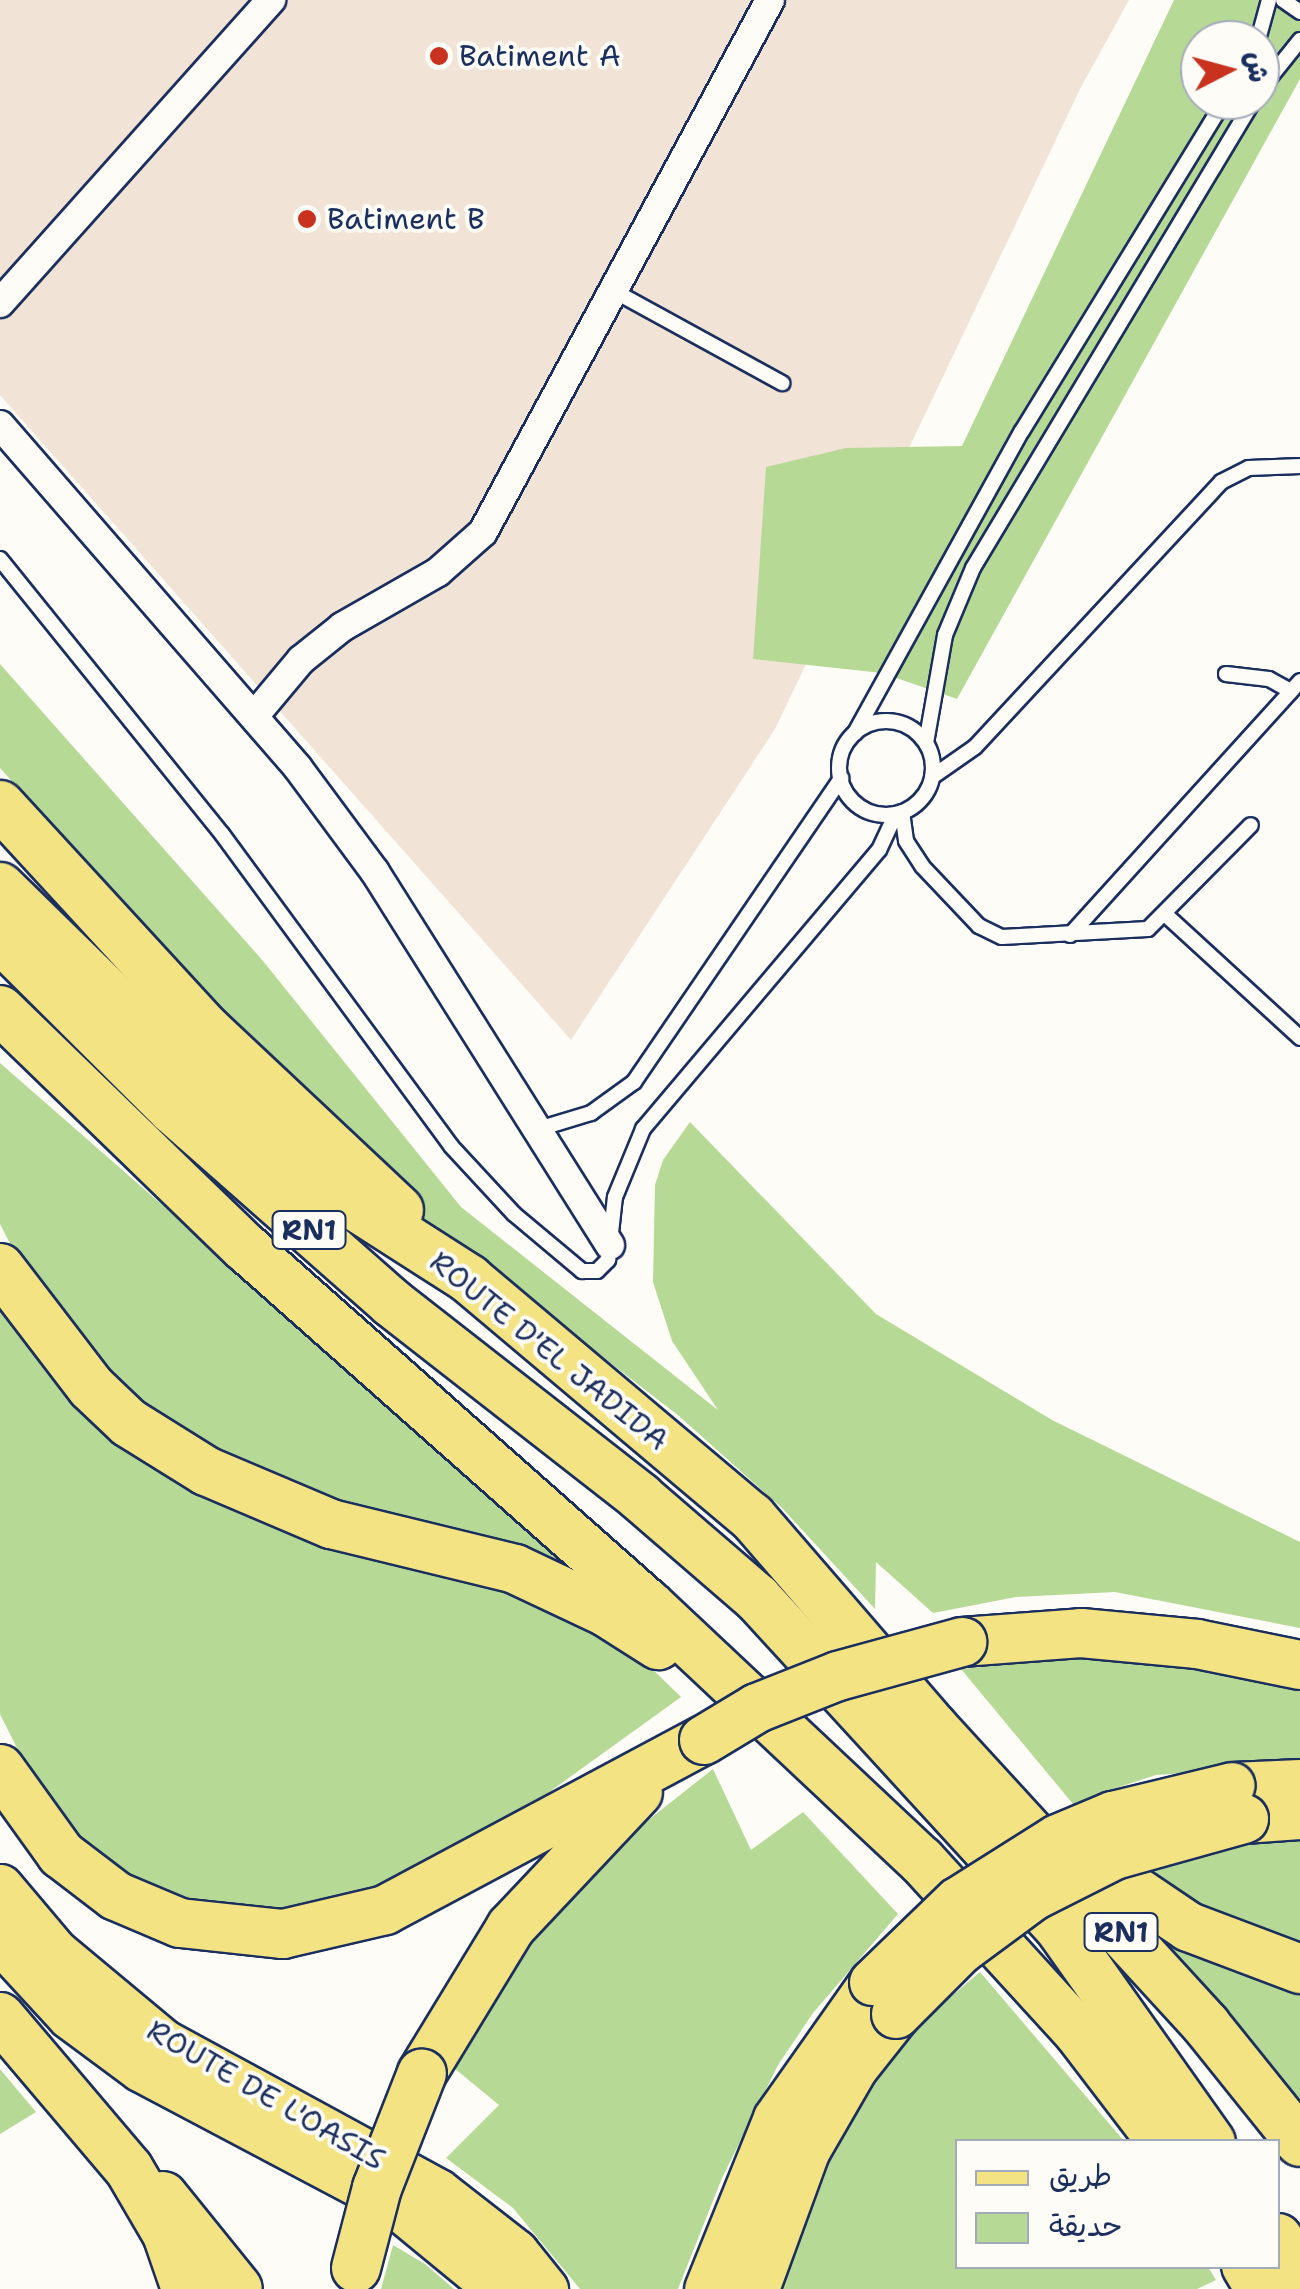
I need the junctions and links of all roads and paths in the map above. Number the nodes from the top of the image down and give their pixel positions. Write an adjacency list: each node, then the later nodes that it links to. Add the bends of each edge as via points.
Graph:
1 (271, 0): 10 (street)
2 (770, 0): 9 (street)
3 (1283, 0): 4 (lane)
4 (1300, 12)
5 (1300, 40): 6 (lane)
6 (1280, 65)
7 (1213, 120): 18 (lane, via 1022,431)
8 (1242, 120): 19 (lane, via 973,568 945,635)
9 (614, 291): 11 (lane); 17 (street, via 484,532 438,572 342,627 301,660)
10 (0, 303)
11 (782, 384)
12 (0, 425): 17 (street)
13 (1300, 466): 20 (lane, via 1250,468 1221,482 975,747)
14 (0, 559): 34 (lane, via 222,834 480,1182 582,1271 604,1266)
15 (1226, 674): 16 (lane)
16 (1295, 686): 27 (lane)
17 (256, 715): 33 (street, via 375,872)
18 (855, 732): 19 (lane, via 893,722); 21 (lane, via 842,754)
19 (926, 743): 20 (lane)
20 (932, 777): 23 (lane, via 922,799)
21 (841, 778): 23 (lane, via 861,807); 33 (lane, via 634,1082 591,1113)
22 (0, 805): 36 (highway, via 205,1028)
23 (899, 813): 27 (lane, via 913,854 978,926 1002,937); 34 (lane, via 880,850 643,1129 618,1185)
24 (1251, 824): 26 (lane)
25 (0, 887): 36 (highway, ROUTE D'EL JADIDA / RN1, via 204,1087 316,1181)
26 (1166, 915): 27 (lane, via 1137,932); 30 (lane)
27 (1070, 935)
28 (0, 938): 51 (highway, ROUTE D'EL JADIDA / RN1, via 172,1109 392,1303 705,1550 1060,1929)
29 (0, 1010): 32 (highway)
30 (1300, 1038)
31 (0, 1042): 32 (highway)
32 (104, 1116): 41 (highway)
33 (534, 1130): 34 (street)
34 (610, 1245)
35 (0, 1268): 41 (highway, via 91,1387 166,1448 288,1509 468,1554 562,1588 648,1638)
36 (469, 1279): 38 (highway, ROUTE D'EL JADIDA / RN1, via 752,1517)
37 (1300, 1665): 39 (highway, bridge, via 1197,1644 1099,1634 962,1642 838,1676 757,1708)
38 (934, 1728): 47 (highway, via 1029,1798 1152,1905 1227,1945); 52 (highway, RN1, via 1206,2025)
39 (687, 1751): 40 (highway, via 385,1910 283,1934 180,1923 116,1896 62,1854); 56 (highway, bridge, via 586,1840 511,1926 422,2072 377,2188)
40 (0, 1769)
41 (837, 1778): 50 (highway, via 1000,1944)
42 (1300, 1782): 43 (main road)
43 (1238, 1802): 44 (highway); 48 (highway, bridge, via 1033,1896)
44 (1300, 1815)
45 (0, 1886): 60 (main road, ROUTE DE L'OASIS, via 54,1952 163,2042 438,2192 515,2252)
46 (0, 1940): 59 (main road, ROUTE DE L'OASIS, via 70,2016 140,2068 391,2201)
47 (1300, 1969)
48 (884, 1998): 61 (main road, via 776,2118); 62 (highway, via 806,2150)
49 (0, 2017): 53 (highway)
50 (1160, 2139)
51 (1209, 2139)
52 (1300, 2142)
53 (128, 2169): 57 (highway, via 167,2234); 58 (highway, via 186,2219)
54 (1280, 2241): 55 (highway)
55 (1300, 2272)
56 (354, 2278)
57 (186, 2289)
58 (238, 2289)
59 (498, 2289)
60 (544, 2289)
61 (707, 2289)
62 (755, 2289)

